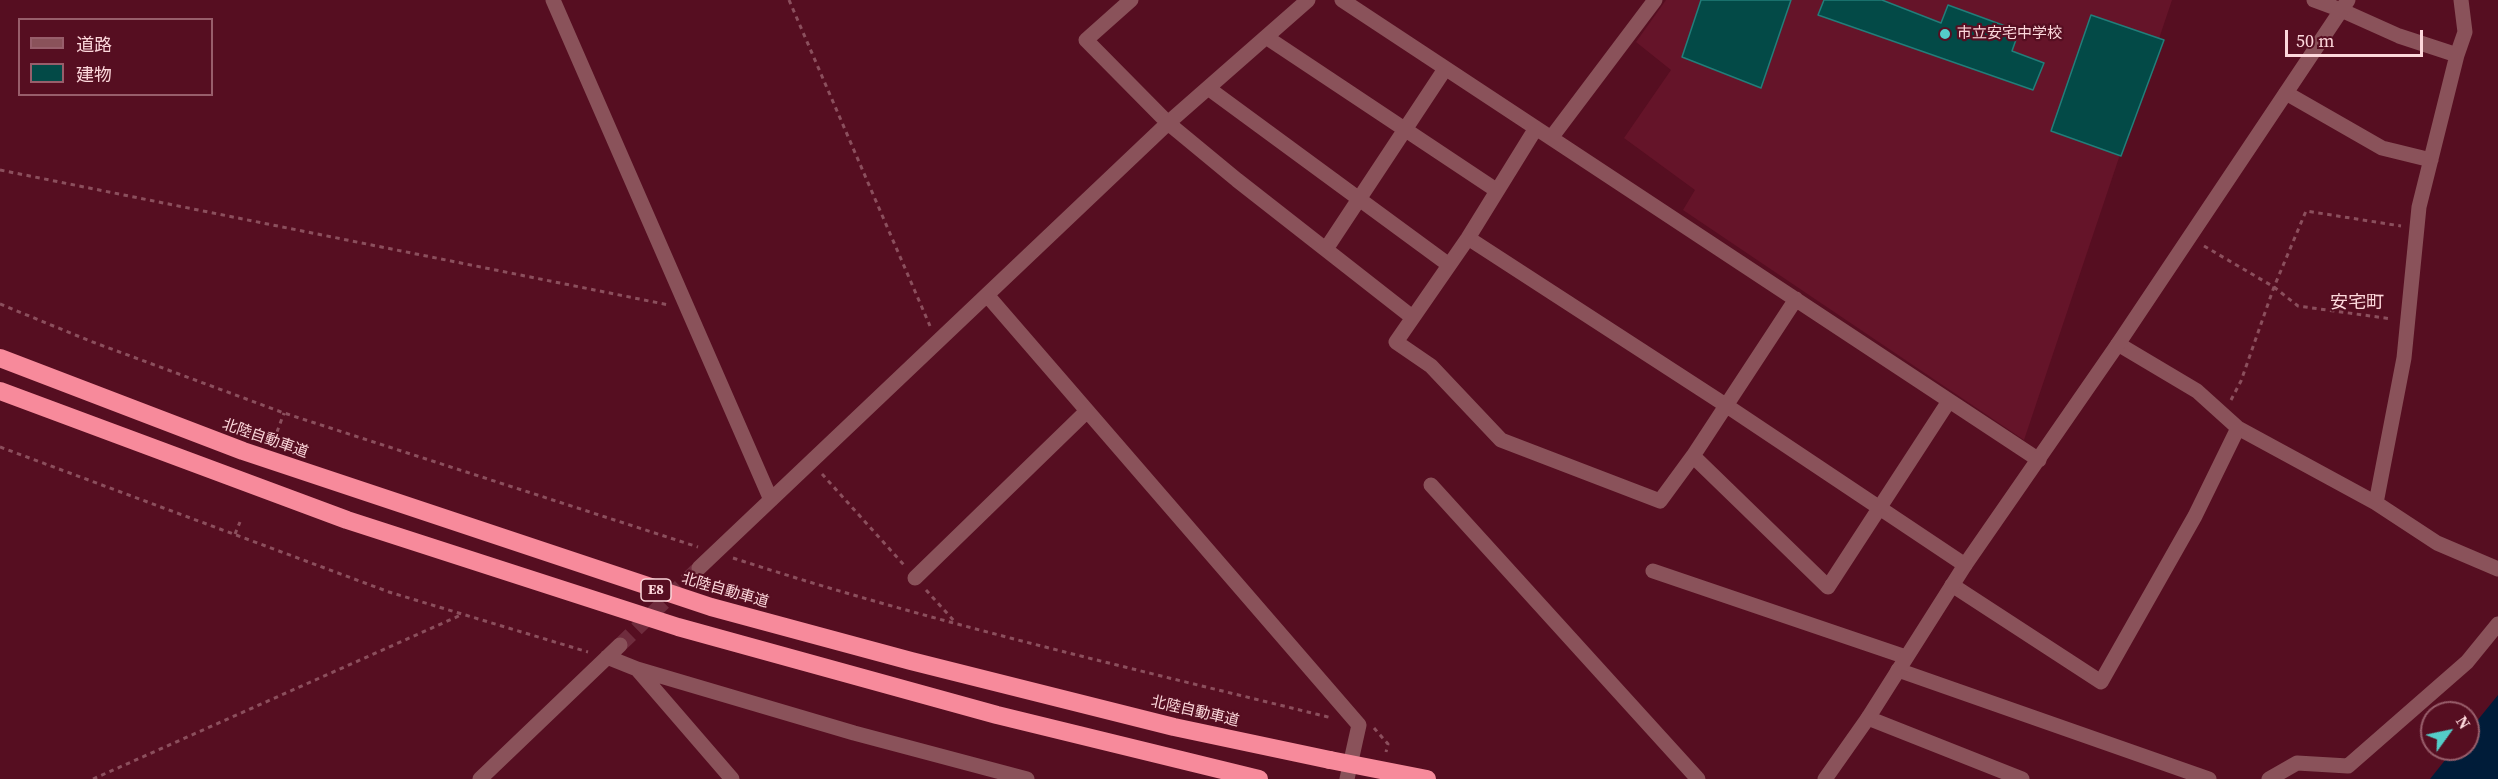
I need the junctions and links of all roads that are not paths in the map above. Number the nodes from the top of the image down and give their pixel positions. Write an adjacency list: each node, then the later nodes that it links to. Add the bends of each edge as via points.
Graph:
1 (552, 0): 37 (street)
2 (1131, 0): 14 (street, via 1086,40)
3 (1308, 0): 9 (street)
4 (1342, 0): 11 (street)
5 (1655, 0): 17 (street)
6 (2314, 0): 8 (street)
7 (2461, 0): 10 (street, via 2465,32)
8 (2345, 5): 10 (street, via 2399,36); 13 (street)
9 (1266, 37): 12 (street); 16 (street)
10 (2457, 55): 18 (street)
11 (1445, 69): 15 (street); 16 (street)
12 (1208, 88): 14 (street); 20 (street)
13 (2286, 93): 18 (street, via 2382,148); 27 (street)
14 (1168, 123): 22 (street); 24 (street)
15 (1536, 128): 17 (street); 19 (street)
16 (1405, 130): 19 (street); 20 (street)
17 (1551, 138): 25 (street)
18 (2431, 160): 38 (street, via 2417,228 2404,358)
19 (1496, 190): 21 (street)
20 (1359, 199): 22 (street); 23 (street)
21 (1468, 238): 23 (street); 31 (street)
22 (1326, 249): 26 (street)
23 (1449, 265): 26 (street)
24 (987, 295): 32 (street); 37 (street)
25 (1796, 299): 30 (street); 31 (street)
26 (1413, 317): 34 (street, via 1396,342 1431,366 1501,440 1660,501)
27 (2118, 344): 33 (street, via 2197,391); 35 (street)
28 (0, 358): 57 (highway, 北陸自動車道 / E8, bridge, via 243,451 711,607 1174,727)
29 (0, 391): 55 (highway, E8, via 347,520 678,627 997,715)
30 (1949, 401): 35 (street); 39 (street)
31 (1727, 406): 34 (street); 39 (street)
32 (1087, 411): 44 (street); 56 (street, via 1366,726)
33 (2238, 428): 38 (street); 45 (street, via 2195,516 2101,682)
34 (1693, 456): 39 (street, via 1828,587)
35 (2038, 459): 40 (street)
36 (1431, 485): 58 (street)
37 (771, 500): 41 (street)
38 (2376, 503): 42 (street, via 2437,543)
39 (1881, 509): 40 (street)
40 (1965, 565): 45 (street)
41 (699, 568)
42 (2498, 569)
43 (1653, 571): 49 (street)
44 (915, 578)
45 (1952, 585): 49 (street)
46 (2498, 624): 62 (street, via 2467,662 2348,766 2297,763)
47 (620, 645): 48 (street)
48 (607, 657): 50 (street); 52 (street)
49 (1902, 664): 51 (street); 61 (street)
50 (637, 669): 53 (street); 54 (street)
51 (1868, 718): 59 (street); 60 (street)
52 (480, 779)
53 (732, 779)
54 (1027, 779)
55 (1260, 779)
56 (1347, 779)
57 (1427, 779)
58 (1698, 779)
59 (1825, 779)
60 (2022, 779)
61 (2209, 779)
62 (2269, 779)

